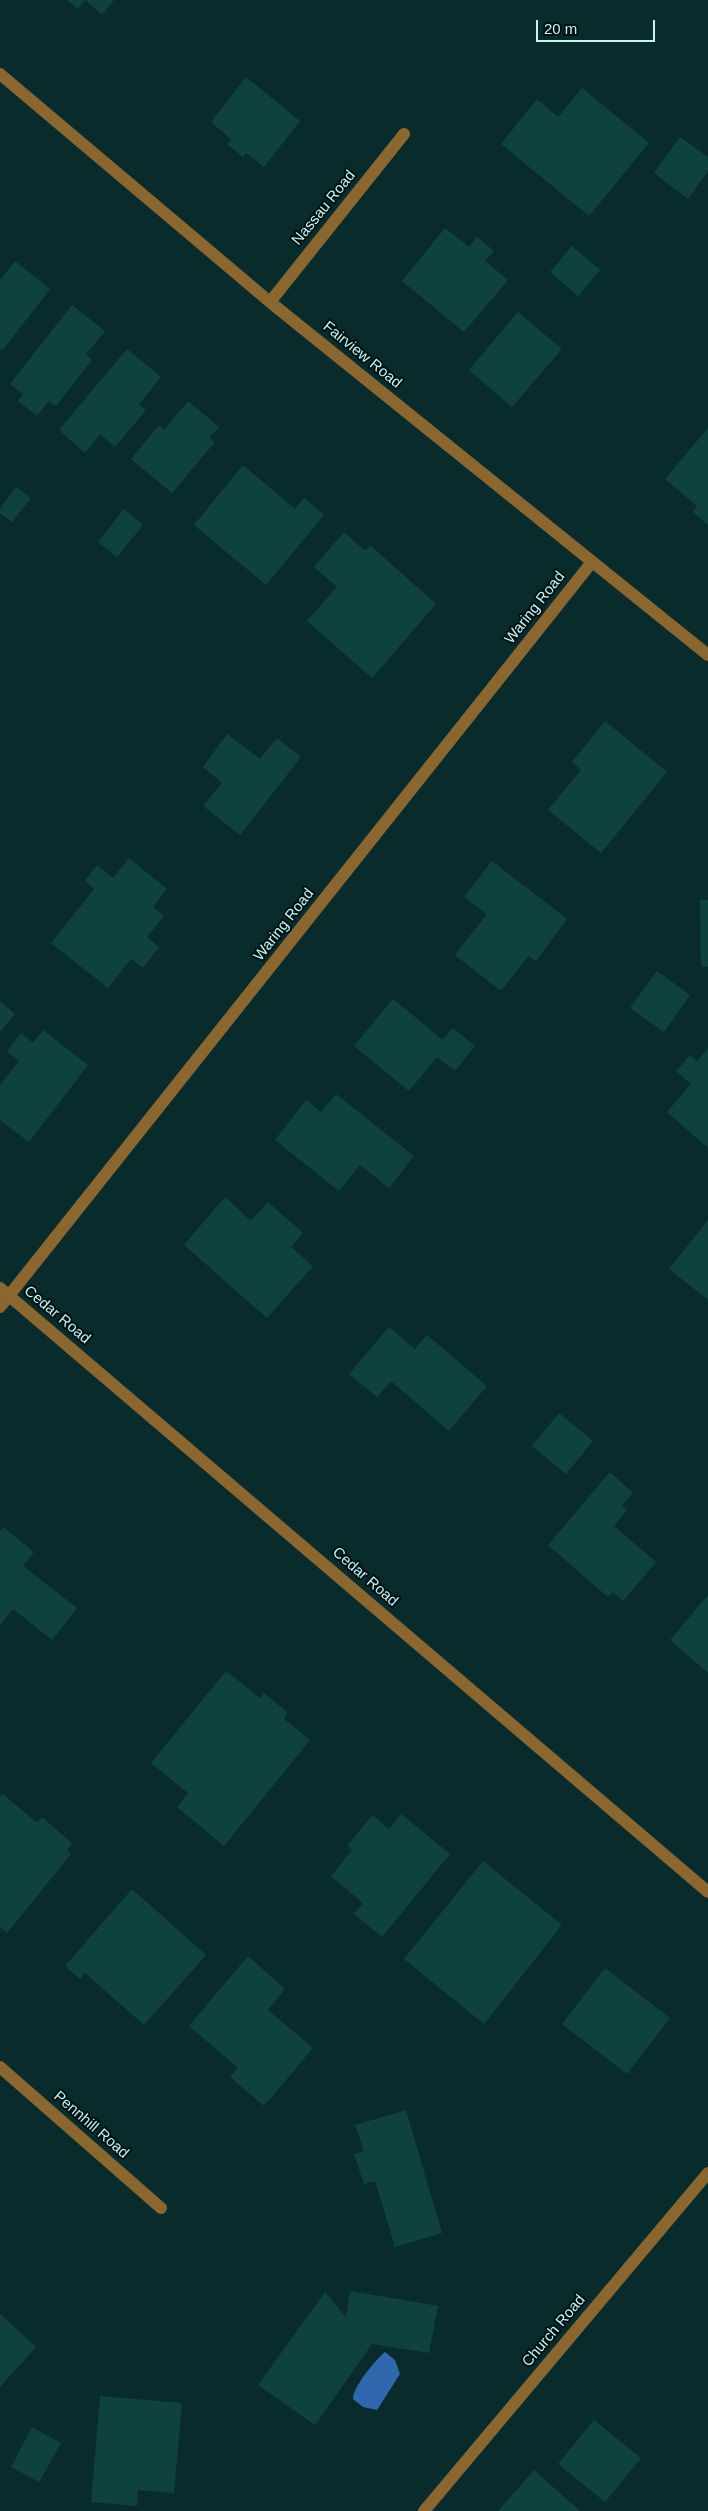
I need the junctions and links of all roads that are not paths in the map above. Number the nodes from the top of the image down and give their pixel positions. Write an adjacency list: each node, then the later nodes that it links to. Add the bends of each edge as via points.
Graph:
1 (0, 74): 3 (street, Fairview Road)
2 (404, 134): 3 (street, Nassau Road)
3 (270, 302): 4 (street, Fairview Road)
4 (592, 562): 5 (street, Fairview Road); 6 (street, Waring Road)
5 (708, 655)
6 (5, 1292): 7 (street, Waring Road); 8 (street, Cedar Road)
7 (0, 1307)
8 (708, 1892)
9 (0, 2067): 11 (street, Pennhill Road)
10 (708, 2173): 12 (street, Church Road)
11 (161, 2208)
12 (424, 2511)

